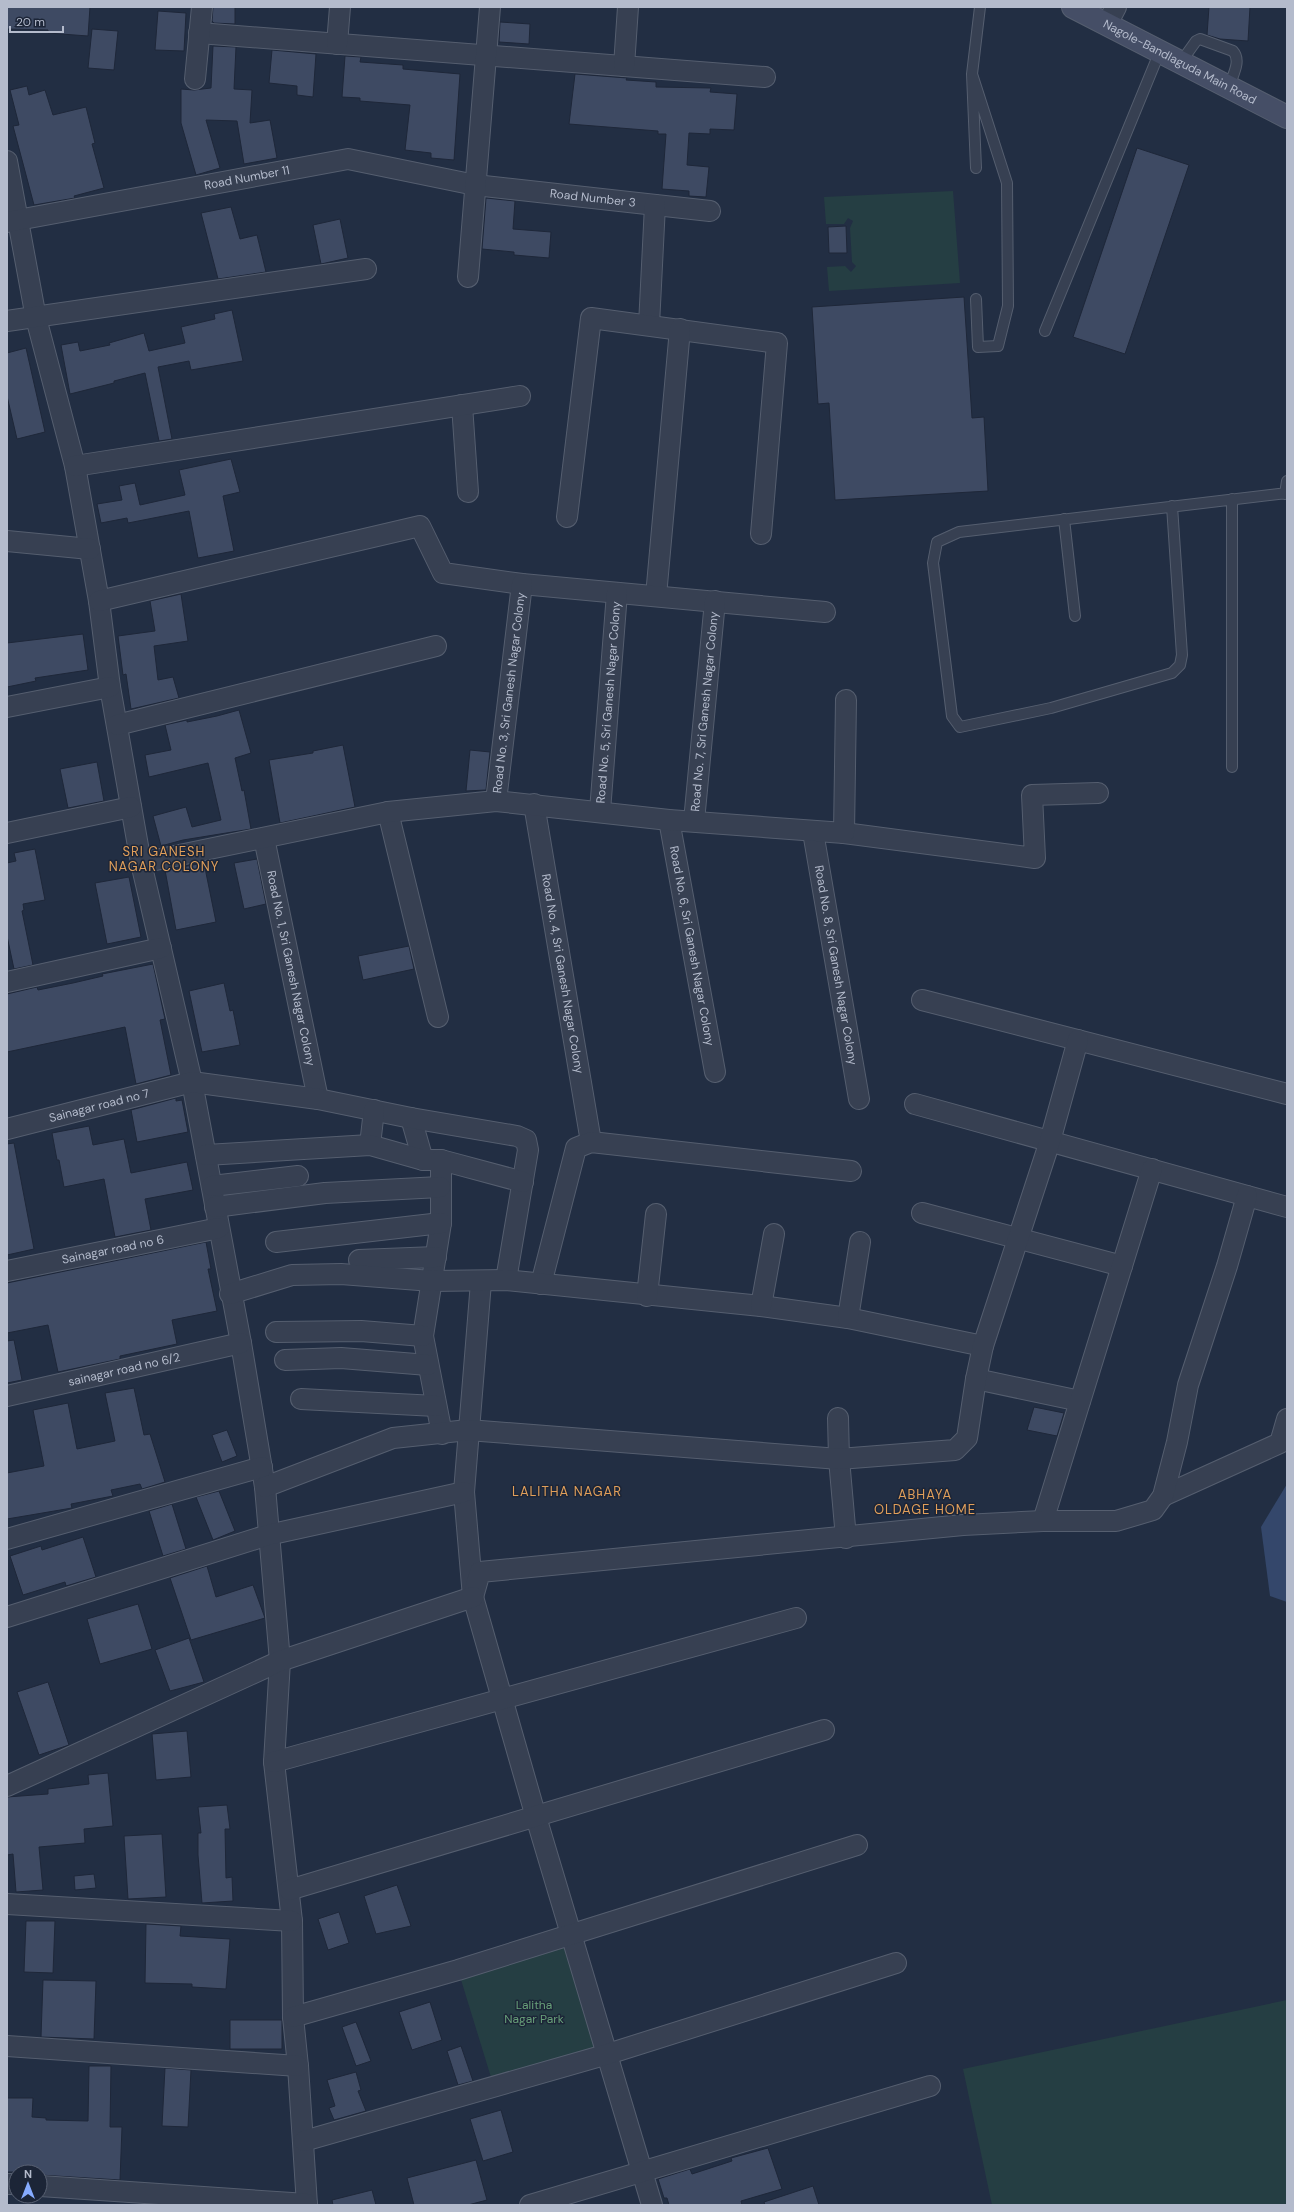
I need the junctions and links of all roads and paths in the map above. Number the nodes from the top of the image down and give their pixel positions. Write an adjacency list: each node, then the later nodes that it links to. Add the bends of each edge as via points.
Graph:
1 (197, 7): 8 (street)
2 (340, 7): 9 (street)
3 (490, 7): 11 (street)
4 (628, 7): 13 (street)
5 (980, 7): 14 (lane)
6 (1073, 7): 7 (street, Nagole-Bandlaguda Main Road)
7 (1112, 16): 10 (street, Nagole-Bandlaguda Main Road)
8 (199, 33): 9 (street); 16 (street)
9 (337, 44): 11 (street)
10 (1160, 52): 12 (street, Nagole-Bandlaguda Main Road); 32 (lane)
11 (486, 55): 13 (street); 21 (street)
12 (1181, 62): 17 (street, Nagole-Bandlaguda Main Road); 17 (lane, via 1200,39 1233,52 1237,61)
13 (624, 66): 15 (street)
14 (972, 74): 20 (lane); 27 (lane, via 1007,183 1008,306 998,346 978,347)
15 (765, 77)
16 (195, 79)
17 (1229, 87): 18 (street, Nagole-Bandlaguda Main Road)
18 (1287, 117)
19 (7, 161): 24 (street)
20 (976, 168)
21 (476, 185): 22 (street, Road Number 3); 24 (street, Road Number 11, via 348,159); 26 (street)
22 (655, 205): 23 (street, Road Number 3); 30 (street)
23 (710, 211)
24 (12, 222): 28 (street)
25 (366, 269): 28 (street)
26 (468, 277)
27 (976, 299)
28 (36, 318): 29 (street); 35 (street)
29 (7, 321)
30 (649, 325): 31 (street); 41 (street, via 591,318)
31 (680, 329): 43 (street, via 777,343); 48 (street)
32 (1045, 331)
33 (520, 396): 34 (street)
34 (462, 405): 35 (street); 37 (street)
35 (75, 466): 45 (street)
36 (1287, 481): 38 (lane)
37 (468, 492)
38 (1286, 493): 39 (lane)
39 (1232, 499): 40 (lane); 58 (lane)
40 (1172, 506): 42 (lane); 42 (lane, via 1182,655 1180,665 1172,673 1051,708 960,727 952,716 951,708 933,563 937,542 959,532)
41 (567, 517)
42 (1064, 519): 52 (lane)
43 (761, 534)
44 (7, 541): 45 (street)
45 (90, 549): 49 (street)
46 (522, 584): 47 (street); 49 (street, via 444,573 420,526); 60 (street, Road No. 3, Sri Ganesh Nagar Colony)
47 (617, 593): 48 (street); 63 (street, Road No. 5, Sri Ganesh Nagar Colony)
48 (656, 596): 50 (street)
49 (99, 601): 54 (street)
50 (714, 601): 51 (street); 66 (street, Road No. 7, Sri Ganesh Nagar Colony)
51 (825, 612)
52 (1076, 616)
53 (436, 646): 57 (street)
54 (110, 687): 56 (street); 57 (street)
55 (846, 700): 69 (street)
56 (7, 707)
57 (117, 725): 62 (street)
58 (1232, 767)
59 (1098, 793): 69 (street, via 1032,795 1035,858)
60 (496, 801): 61 (street); 64 (street)
61 (534, 804): 63 (street); 87 (street, Road No. 4, Sri Ganesh Nagar Colony)
62 (131, 807): 68 (street); 71 (street)
63 (600, 811): 65 (street)
64 (388, 812): 70 (street); 75 (street)
65 (669, 820): 66 (street); 77 (street, Road No. 6, Sri Ganesh Nagar Colony)
66 (694, 821): 67 (street)
67 (813, 832): 69 (street); 81 (street, Road No. 8, Sri Ganesh Nagar Colony)
68 (7, 833)
69 (844, 833)
70 (264, 838): 71 (street); 80 (street, Road No. 1, Sri Ganesh Nagar Colony)
71 (141, 863): 72 (street)
72 (161, 948): 73 (street); 78 (street)
73 (7, 982)
74 (922, 1000): 76 (street)
75 (438, 1017)
76 (1078, 1040): 79 (street); 86 (street)
77 (715, 1072)
78 (192, 1082): 80 (street); 85 (street, Sainagar road no 7); 89 (street)
79 (1287, 1094)
80 (318, 1099): 83 (street)
81 (859, 1099)
82 (915, 1104): 86 (street)
83 (374, 1110): 84 (street); 88 (street)
84 (411, 1118): 90 (street); 94 (street, via 517,1136 526,1140 528,1150)
85 (7, 1129)
86 (1050, 1141): 91 (street); 105 (street)
87 (592, 1142): 92 (street); 115 (street, via 576,1148)
88 (370, 1145): 89 (street); 90 (street)
89 (206, 1155): 95 (street)
90 (432, 1160): 94 (street); 96 (street)
91 (1152, 1169): 97 (street); 110 (street)
92 (851, 1171)
93 (298, 1176): 95 (street)
94 (523, 1182): 112 (street)
95 (212, 1186): 98 (street)
96 (440, 1187): 98 (street, via 325,1193); 102 (street)
97 (1247, 1196): 99 (street); 139 (street, via 1188,1385 1177,1442)
98 (216, 1207): 103 (street)
99 (1287, 1207)
100 (922, 1212): 105 (street)
101 (656, 1214): 117 (street)
102 (441, 1223): 106 (street); 108 (street)
103 (220, 1228): 111 (street, Sainagar road no 6); 116 (street)
104 (774, 1234): 118 (street)
105 (1018, 1239): 110 (street); 123 (street)
106 (276, 1242)
107 (860, 1242): 119 (street)
108 (436, 1257): 109 (street); 113 (street)
109 (359, 1260)
110 (1122, 1266): 129 (street)
111 (7, 1271)
112 (506, 1280): 114 (street); 115 (street)
113 (432, 1281): 114 (street); 116 (street, via 341,1274 292,1275); 121 (street)
114 (482, 1282): 133 (street)
115 (541, 1284): 117 (street)
116 (230, 1294): 122 (street)
117 (647, 1296): 118 (street)
118 (761, 1306): 119 (street)
119 (848, 1318): 123 (street)
120 (276, 1332): 121 (street, via 361,1331)
121 (423, 1336): 125 (street)
122 (241, 1343): 127 (street, sainagar road no 6/2); 136 (street)
123 (983, 1346): 126 (street)
124 (285, 1360): 125 (street, via 341,1358)
125 (428, 1366): 130 (street)
126 (976, 1379): 129 (street); 135 (street, via 967,1438 955,1450)
127 (7, 1396)
128 (301, 1399): 130 (street)
129 (1080, 1401): 140 (street)
130 (436, 1406): 134 (street)
131 (838, 1418): 135 (street)
132 (1287, 1419): 139 (street, via 1280,1443)
133 (468, 1430): 134 (street); 135 (street); 138 (street)
134 (442, 1434): 137 (street, via 393,1438)
135 (839, 1459): 142 (street)
136 (262, 1467): 137 (street); 143 (street)
137 (265, 1487): 141 (street)
138 (464, 1492): 141 (street); 144 (street)
139 (1162, 1496): 140 (street, via 1153,1510 1116,1521)
140 (1043, 1521): 142 (street, via 964,1525)
141 (268, 1535): 145 (street); 147 (street)
142 (846, 1538): 144 (street, via 480,1572)
143 (7, 1539)
144 (473, 1597): 147 (street); 148 (street)
145 (7, 1617)
146 (796, 1618): 148 (street)
147 (280, 1661): 150 (street); 151 (street)
148 (503, 1700): 150 (street); 152 (street)
149 (824, 1730): 152 (street)
150 (274, 1762): 154 (street)
151 (7, 1786)
152 (536, 1817): 154 (street); 157 (street)
153 (857, 1845): 157 (street)
154 (289, 1890): 156 (street)
155 (7, 1904): 156 (street)
156 (292, 1921): 159 (street)
157 (572, 1934): 159 (street); 161 (street)
158 (896, 1963): 161 (street)
159 (293, 2017): 162 (street)
160 (7, 2046): 162 (street)
161 (608, 2054): 164 (street); 165 (street)
162 (298, 2066): 164 (street)
163 (930, 2086): 165 (street)
164 (304, 2141): 167 (street)
165 (642, 2172): 168 (street); 169 (street)
166 (48, 2187): 167 (street)
167 (307, 2205)
168 (530, 2205)
169 (652, 2205)

